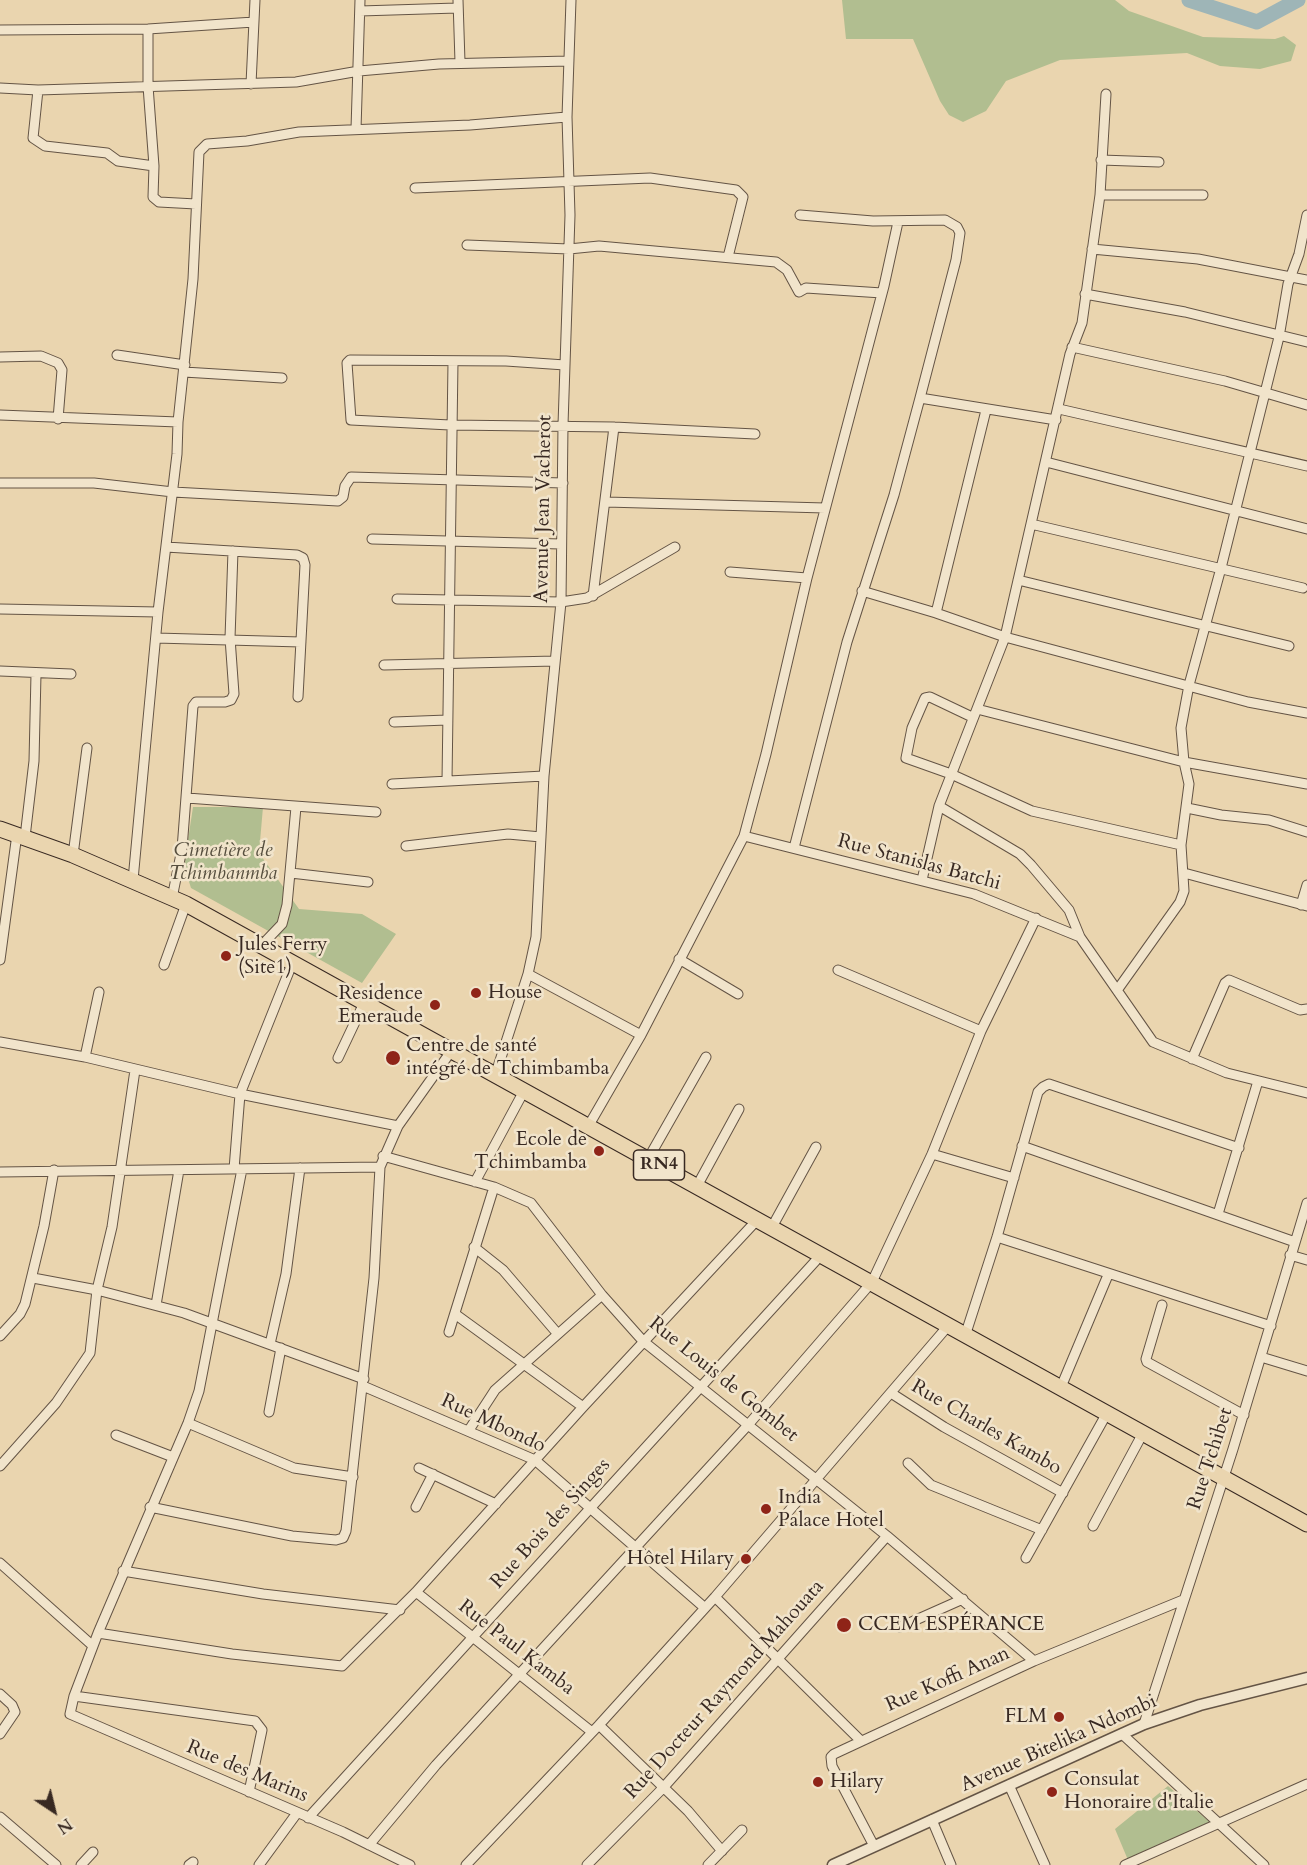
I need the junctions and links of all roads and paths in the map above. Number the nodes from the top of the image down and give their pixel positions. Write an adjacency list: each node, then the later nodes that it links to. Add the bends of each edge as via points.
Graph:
1 (255, 0): 6 (street)
2 (360, 0): 5 (street)
3 (571, 0): 9 (street)
4 (457, 4): 5 (street); 10 (street)
5 (360, 11): 11 (street)
6 (254, 22): 7 (street); 12 (street)
7 (148, 29): 8 (street); 13 (street)
8 (0, 30)
9 (569, 61): 10 (street); 17 (street)
10 (460, 62): 11 (street)
11 (359, 71): 12 (street, via 300,82); 18 (street)
12 (251, 84): 13 (street)
13 (148, 86): 15 (street); 21 (street)
14 (0, 88): 15 (street)
15 (38, 90): 21 (street, via 33,138 45,146 107,153 118,161)
16 (1106, 94): 19 (street)
17 (567, 117): 18 (street); 22 (street, Avenue Jean Vacherot)
18 (356, 129): 26 (street, via 207,144 199,152)
19 (1101, 160): 20 (street); 24 (street)
20 (1159, 162)
21 (154, 166): 26 (street, via 156,201)
22 (569, 181): 23 (street); 32 (street, Avenue Jean Vacherot); 34 (street, via 650,178 736,189 743,197)
23 (415, 188)
24 (1100, 195): 25 (street); 33 (street)
25 (1203, 195)
26 (196, 204): 46 (street)
27 (1307, 214): 29 (street)
28 (800, 215): 30 (street)
29 (1307, 219): 35 (street)
30 (898, 222): 37 (street); 49 (street, via 945,220 960,233)
31 (467, 245): 32 (street)
32 (569, 249): 34 (street, via 599,246); 45 (street, Avenue Jean Vacherot)
33 (1092, 249): 35 (street, via 1198,259); 38 (street)
34 (728, 257): 37 (street, via 782,265 799,292 806,288)
35 (1290, 277): 36 (street); 39 (street)
36 (1307, 280)
37 (882, 293): 69 (street)
38 (1085, 294): 39 (street, via 1185,312); 41 (street, via 1082,322)
39 (1278, 337): 40 (street); 48 (street)
40 (1307, 342)
41 (1072, 347): 48 (street); 51 (street)
42 (117, 355): 46 (street)
43 (0, 357): 54 (street, via 41,356 58,363 62,370)
44 (453, 362): 45 (street); 57 (street); 57 (street, via 353,359 347,363 351,420)
45 (565, 365): 58 (street, Avenue Jean Vacherot)
46 (185, 368): 47 (street); 56 (street)
47 (282, 378)
48 (1265, 393): 50 (street); 61 (street)
49 (920, 398): 52 (street); 84 (street, via 894,495)
50 (1307, 405)
51 (1059, 409): 55 (street); 61 (street)
52 (986, 410): 55 (street); 91 (street)
53 (0, 415): 54 (street)
54 (58, 419): 56 (street)
55 (1056, 420): 62 (street)
56 (178, 422): 67 (street)
57 (450, 425): 58 (street); 64 (street)
58 (563, 425): 59 (street); 66 (street, Avenue Jean Vacherot)
59 (614, 427): 60 (street); 68 (street)
60 (755, 434)
61 (1250, 451): 63 (street); 70 (street)
62 (1046, 462): 70 (street); 71 (street)
63 (1307, 466)
64 (450, 480): 66 (street); 67 (street, via 351,477 338,501); 74 (street)
65 (0, 483): 67 (street, via 94,483)
66 (563, 483): 75 (street, Avenue Jean Vacherot)
67 (173, 492): 76 (street)
68 (606, 502): 69 (street); 85 (street)
69 (825, 508): 81 (street)
70 (1235, 511): 72 (street); 79 (street)
71 (1031, 524): 79 (street); 82 (street)
72 (1307, 529)
73 (372, 539): 74 (street)
74 (449, 540): 75 (street); 87 (street)
75 (561, 544): 88 (street, Avenue Jean Vacherot)
76 (166, 546): 78 (street); 90 (street)
77 (675, 547): 85 (street)
78 (233, 551): 95 (street); 96 (street, via 303,558)
79 (1221, 568): 83 (street); 92 (street)
80 (730, 572): 81 (street)
81 (807, 578): 125 (street)
82 (1018, 580): 92 (street); 93 (street)
83 (1303, 588)
84 (862, 591): 91 (street); 129 (street)
85 (593, 596): 88 (street)
86 (397, 599): 87 (street)
87 (450, 599): 88 (street); 99 (street)
88 (561, 602): 98 (street, Avenue Jean Vacherot)
89 (0, 609): 90 (street)
90 (158, 612): 94 (street)
91 (936, 613): 93 (street)
92 (1206, 626): 97 (street); 104 (street)
93 (1005, 637): 104 (street); 106 (street)
94 (156, 638): 95 (street); 133 (street)
95 (230, 638): 96 (street); 117 (street, via 234,694 231,700 196,702 193,706)
96 (301, 642): 105 (street)
97 (1289, 646)
98 (555, 661): 99 (street); 113 (street, Avenue Jean Vacherot)
99 (448, 662): 100 (street); 108 (street)
100 (384, 665)
101 (0, 671): 102 (street)
102 (36, 674): 103 (street); 124 (street, via 34,761)
103 (71, 674)
104 (1189, 685): 107 (street); 111 (street, via 1181,728)
105 (298, 697)
106 (975, 713): 111 (street); 112 (street); 112 (street, via 930,697 921,703 906,758)
107 (1307, 713)
108 (447, 720): 109 (street); 114 (street)
109 (394, 722)
110 (87, 748): 130 (street)
111 (1184, 762): 116 (street); 120 (street, via 1189,784)
112 (951, 774): 118 (street); 127 (street, via 1032,811)
113 (544, 776): 114 (street); 126 (street, Avenue Jean Vacherot)
114 (447, 781): 115 (street)
115 (392, 784)
116 (1307, 784)
117 (187, 798): 119 (street); 137 (street, via 181,859)
118 (939, 806): 134 (street); 142 (street, Rue Stanislas Batchi, via 1027,860 1069,910)
119 (296, 807): 121 (street); 131 (street)
120 (1187, 808): 123 (street, via 1269,820); 127 (street)
121 (376, 812)
122 (0, 829): 124 (highway, RN4)
123 (1307, 831)
124 (21, 835): 130 (highway, RN4); 140 (street)
125 (744, 836): 129 (street, Rue Stanislas Batchi); 144 (street)
126 (541, 837): 128 (street, via 508,834); 149 (street, Avenue Jean Vacherot, via 536,930)
127 (1181, 845): 132 (street)
128 (406, 846)
129 (794, 848): 134 (street, Rue Stanislas Batchi)
130 (73, 855): 133 (highway, RN4)
131 (291, 873): 135 (street); 143 (street, via 282,924)
132 (1184, 873): 139 (street); 150 (street, via 1180,902)
133 (133, 880): 137 (highway, RN4)
134 (922, 880): 141 (street, Rue Stanislas Batchi)
135 (369, 882)
136 (1307, 885): 139 (street)
137 (172, 898): 138 (highway, RN4)
138 (186, 904): 143 (highway, RN4); 147 (street)
139 (1304, 905)
140 (2, 915): 145 (street)
141 (1036, 918): 142 (street, Rue Stanislas Batchi); 155 (street)
142 (1080, 937): 150 (street, Rue Stanislas Batchi)
143 (261, 946): 146 (highway, RN4)
144 (679, 959): 152 (street); 156 (street)
145 (0, 960)
146 (292, 964): 153 (highway, RN4); 168 (street)
147 (164, 965)
148 (838, 970): 155 (street)
149 (528, 974): 156 (street); 164 (street)
150 (1118, 989): 162 (street, Rue Stanislas Batchi, via 1153,1042)
151 (99, 992): 160 (street)
152 (738, 994)
153 (364, 1003): 158 (highway, RN4); 161 (street)
154 (1307, 1010): 162 (street, via 1229,980)
155 (981, 1031): 175 (street)
156 (641, 1035): 170 (street)
157 (0, 1042): 160 (street)
158 (452, 1050): 164 (highway, RN4); 171 (street)
159 (706, 1057): 177 (street)
160 (85, 1058): 163 (street)
161 (338, 1058)
162 (1192, 1059): 165 (street, Rue Stanislas Batchi)
163 (135, 1070): 168 (street); 182 (street)
164 (496, 1073): 166 (highway, RN4)
165 (1258, 1081): 167 (street, Rue Stanislas Batchi); 174 (street)
166 (525, 1089): 170 (highway, RN4); 186 (street)
167 (1307, 1093)
168 (240, 1094): 171 (street); 180 (street)
169 (739, 1109): 187 (street)
170 (589, 1125): 177 (highway, RN4)
171 (398, 1126): 176 (street)
172 (1022, 1146): 174 (street, via 1038,1092 1049,1084); 185 (street); 190 (street)
173 (816, 1148): 192 (street)
174 (1239, 1148): 190 (street)
175 (932, 1154): 185 (street); 201 (street)
176 (383, 1156): 178 (street); 186 (street, Rue Louis de Gombet)
177 (648, 1159): 187 (highway, RN4)
178 (380, 1167): 179 (street); 220 (street, via 375,1271)
179 (300, 1168): 180 (street); 215 (street, via 286,1274)
180 (238, 1169): 183 (street); 207 (street)
181 (54, 1170): 182 (street); 184 (street); 200 (street)
182 (119, 1170): 183 (street); 202 (street)
183 (179, 1170): 204 (street)
184 (0, 1172)
185 (1014, 1178): 193 (street)
186 (475, 1182): 188 (street, Rue Louis de Gombet)
187 (697, 1186): 191 (highway, RN4)
188 (494, 1187): 195 (street); 203 (street, Rue Louis de Gombet, via 521,1197 539,1211)
189 (1307, 1203): 194 (street, Rue Tchibet)
190 (1218, 1214): 194 (street)
191 (758, 1219): 192 (highway, RN4); 214 (street)
192 (772, 1227): 196 (highway, RN4)
193 (997, 1237): 199 (street); 213 (street)
194 (1295, 1242): 197 (street, Rue Tchibet)
195 (474, 1247): 206 (street); 211 (street, via 503,1270)
196 (821, 1255): 201 (highway, RN4); 222 (street, Rue Bois des Singes)
197 (1290, 1255): 198 (street); 209 (street, Rue Tchibet)
198 (1307, 1260)
199 (1108, 1275): 209 (street); 221 (street)
200 (33, 1278): 202 (street, Rue Mbondo); 212 (street, via 20,1314)
201 (872, 1282): 208 (highway, RN4); 229 (street)
202 (98, 1290): 204 (street, Rue Mbondo); 236 (street, via 87,1360 56,1403)
203 (602, 1295): 211 (street); 214 (street, Rue Louis de Gombet)
204 (156, 1305): 207 (street, Rue Mbondo)
205 (1162, 1305): 227 (street, via 1147,1362)
206 (455, 1314): 210 (street); 218 (street)
207 (214, 1323): 215 (street, Rue Mbondo); 228 (street)
208 (948, 1326): 213 (highway, RN4); 223 (street)
209 (1271, 1326): 217 (street, Rue Tchibet)
210 (449, 1332)
211 (557, 1333): 218 (street)
212 (0, 1336)
213 (965, 1336): 221 (highway, RN4)
214 (643, 1341): 222 (street, Rue Louis de Gombet); 224 (street)
215 (270, 1344): 216 (street, Rue Mbondo)
216 (281, 1348): 220 (street, Rue Mbondo); 225 (street)
217 (1261, 1357): 219 (street); 227 (street, Rue Tchibet)
218 (522, 1364): 224 (street); 230 (street, via 495,1390)
219 (1307, 1371)
220 (363, 1383): 230 (street, Rue Mbondo); 239 (street)
221 (1061, 1387): 226 (highway, RN4)
222 (701, 1388): 229 (street, Rue Louis de Gombet); 246 (street, Rue Bois des Singes)
223 (891, 1393): 241 (street); 242 (street, Rue Charles Kambo)
224 (583, 1407): 234 (street)
225 (269, 1412)
226 (1107, 1413): 231 (highway, RN4); 242 (street)
227 (1244, 1415): 240 (street, Rue Tchibet)
228 (188, 1423): 233 (street); 239 (street, via 294,1468)
229 (748, 1425): 241 (street, Rue Louis de Gombet); 251 (street)
230 (469, 1430): 234 (street, Rue Mbondo)
231 (1143, 1433): 240 (highway, RN4); 248 (street)
232 (116, 1435): 233 (street)
233 (173, 1457): 244 (street)
234 (535, 1460): 243 (street); 246 (street, Rue Mbondo)
235 (908, 1463): 249 (street, via 931,1485)
236 (0, 1466)
237 (419, 1468): 238 (street)
238 (433, 1474): 243 (street); 245 (street)
239 (353, 1477): 244 (street, via 346,1531 343,1538 336,1540 284,1535)
240 (1224, 1477): 247 (highway, RN4); 258 (street, Rue Tchibet)
241 (817, 1480): 250 (street, Rue Louis de Gombet); 256 (street)
242 (1063, 1493): 249 (street)
243 (496, 1504): 255 (street)
244 (150, 1507): 254 (street)
245 (416, 1507)
246 (590, 1509): 251 (street, Rue Mbondo); 263 (street, Rue Bois des Singes)
247 (1307, 1524)
248 (1093, 1526)
249 (1042, 1530): 252 (street)
250 (886, 1536): 257 (street, Rue Louis de Gombet); 265 (street, Rue Docteur Raymond Mahouata)
251 (636, 1548): 259 (street, Rue Mbondo); 267 (street)
252 (1026, 1558)
253 (0, 1563): 264 (street)
254 (123, 1571): 260 (street); 262 (street)
255 (416, 1592): 260 (street); 263 (street, Rue Paul Kamba)
256 (715, 1597): 259 (street); 265 (street)
257 (963, 1599): 261 (street); 266 (street, Rue Louis de Gombet)
258 (1183, 1600): 266 (street, Rue Koffi Anan); 271 (street, Rue Tchibet)
259 (705, 1608): 272 (street)
260 (400, 1610): 262 (street, via 348,1663 337,1667)
261 (900, 1627)
262 (98, 1633): 264 (street)
263 (473, 1636): 267 (street, Rue Paul Kamba); 282 (street, Rue Bois des Singes)
264 (93, 1646): 270 (street)
265 (777, 1660): 275 (street); 278 (street, Rue Docteur Raymond Mahouata)
266 (1034, 1661): 275 (street, Rue Koffi Anan)
267 (520, 1674): 272 (street, Rue Paul Kamba); 286 (street)
268 (1307, 1678): 271 (street, Avenue Bitelika Ndombi, via 1210,1702)
269 (0, 1694): 273 (street, via 15,1712)
270 (74, 1696): 279 (street, Rue des Marins, via 70,1714); 279 (street, via 255,1721 262,1730)
271 (1144, 1724): 274 (street, Avenue Bitelika Ndombi)
272 (596, 1728): 278 (street, Rue Paul Kamba); 295 (street)
273 (0, 1734)
274 (1122, 1734): 277 (street, Avenue Bitelika Ndombi); 284 (street)
275 (860, 1740): 287 (street, Rue Koffi Anan, via 831,1757 832,1766)
276 (1307, 1784): 284 (street)
277 (1010, 1785): 283 (street, Avenue Bitelika Ndombi); 300 (street)
278 (663, 1788): 288 (street, Rue Paul Kamba); 296 (street, Rue Docteur Raymond Mahouata)
279 (249, 1792): 280 (street, Rue des Marins)
280 (297, 1813): 282 (street, Rue des Marins); 293 (street)
281 (0, 1817): 291 (street)
282 (308, 1818): 286 (street, Rue des Marins)
283 (932, 1820): 287 (street, Avenue Bitelika Ndombi); 299 (street)
284 (1220, 1824): 301 (street); 302 (street)
285 (742, 1830): 288 (street)
286 (369, 1845): 294 (street, Rue des Marins)
287 (874, 1846): 290 (street, Avenue Bitelika Ndombi)
288 (722, 1851): 297 (street)
289 (93, 1852): 292 (street)
290 (848, 1862): 298 (street, Avenue Bitelika Ndombi)
291 (56, 1865)
292 (81, 1865)
293 (259, 1865)
294 (410, 1865)
295 (466, 1865)
296 (587, 1865)
297 (708, 1865)
298 (833, 1865)
299 (951, 1865)
300 (1045, 1865)
301 (1125, 1865)
302 (1264, 1865)

